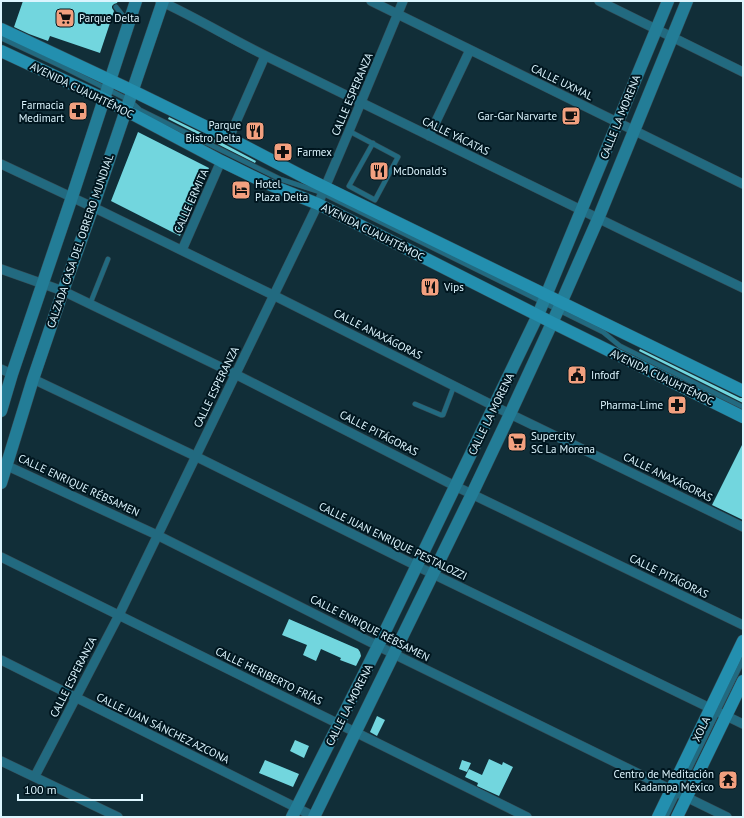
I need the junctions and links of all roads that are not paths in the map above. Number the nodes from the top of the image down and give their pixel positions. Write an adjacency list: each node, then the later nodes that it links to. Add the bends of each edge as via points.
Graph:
1 (136, 1): 10 (street, CALZADA CASA DEL OBRERO MUNDIAL)
2 (162, 1): 17 (street, CALLE YÁCATAS); 20 (street, CALZADA CASA DEL OBRERO MUNDIAL)
3 (371, 1): 9 (street, CALLE UXMAL)
4 (403, 1): 9 (street, CALLE ESPERANZA)
5 (599, 1): 12 (street)
6 (668, 1): 12 (street, CALLE LA MORENA)
7 (687, 1): 13 (street, CALLE LA MORENA)
8 (116, 7): 10 (lane)
9 (398, 15): 16 (street, CALLE UXMAL); 21 (street, CALLE ESPERANZA)
10 (129, 23): 19 (street, CALZADA CASA DEL OBRERO MUNDIAL)
11 (1, 29): 19 (main road, AVENIDA CUAUHTÉMOC, via 29,39)
12 (656, 29): 13 (street); 22 (street, CALLE LA MORENA)
13 (673, 37): 18 (street); 23 (street, CALLE LA MORENA)
14 (1, 38): 19 (lane, AVENIDA CUAUHTÉMOC)
15 (1, 50): 19 (main road, AVENIDA CUAUHTÉMOC)
16 (470, 50): 22 (street, CALLE UXMAL); 25 (street)
17 (265, 56): 21 (street, CALLE YÁCATAS); 26 (street)
18 (743, 72)
19 (107, 89): 20 (main road, AVENIDA CUAUHTÉMOC); 20 (main road, AVENIDA CUAUHTÉMOC); 32 (street, CALZADA CASA DEL OBRERO MUNDIAL)
20 (129, 100): 26 (main road, AVENIDA CUAUHTÉMOC); 28 (main road, AVENIDA CUAUHTÉMOC); 31 (lane, AVENIDA CUAUHTÉMOC, via 140,110 280,179); 31 (lane, AVENIDA CUAUHTÉMOC, via 144,100 284,170); 33 (street, CALZADA CASA DEL OBRERO MUNDIAL)
21 (361, 103): 24 (street, CALLE ESPERANZA); 25 (street, CALLE YÁCATAS)
22 (618, 122): 23 (street, CALLE UXMAL); 34 (street, CALLE LA MORENA)
23 (634, 130): 30 (street, CALLE UXMAL); 35 (street, CALLE LA MORENA)
24 (349, 131): 27 (lane); 31 (street, CALLE ESPERANZA)
25 (429, 136): 34 (street, CALLE YÁCATAS)
26 (229, 138): 31 (main road, AVENIDA CUAUHTÉMOC)
27 (373, 143): 27 (lane, via 349,186 375,200 398,157)
28 (221, 161): 31 (main road, AVENIDA CUAUHTÉMOC, via 268,184); 36 (street, CALLE ERMITA)
29 (1, 164): 32 (street, CALLE ANAXÁGORAS)
30 (743, 184)
31 (322, 195): 42 (street, CALLE ESPERANZA); 43 (main road, AVENIDA CUAUHTÉMOC); 46 (main road, AVENIDA CUAUHTÉMOC)
32 (72, 197): 33 (street, CALLE ANAXÁGORAS); 39 (street, CALZADA CASA DEL OBRERO MUNDIAL)
33 (93, 207): 36 (street, CALLE ANAXÁGORAS); 41 (street, CALZADA CASA DEL OBRERO MUNDIAL)
34 (582, 211): 35 (street, CALLE YÁCATAS); 43 (street, CALLE LA MORENA)
35 (598, 219): 40 (street, CALLE YÁCATAS); 45 (street, CALLE LA MORENA)
36 (182, 250): 42 (street, CALLE ANAXÁGORAS)
37 (108, 259): 44 (lane)
38 (1, 268): 39 (street, CALLE PITÁGORAS)
39 (42, 283): 41 (street, CALLE PITÁGORAS); 49 (street, CALZADA CASA DEL OBRERO MUNDIAL)
40 (743, 288)
41 (63, 291): 44 (street, CALLE PITÁGORAS); 51 (street, CALZADA CASA DEL OBRERO MUNDIAL)
42 (273, 295): 50 (street, CALLE ESPERANZA); 52 (street, CALLE ANAXÁGORAS)
43 (545, 299): 45 (main road, AVENIDA CUAUHTÉMOC); 46 (street, CALLE LA MORENA)
44 (90, 304): 50 (street, CALLE PITÁGORAS)
45 (560, 307): 47 (street, CALLE LA MORENA); 48 (lane, AVENIDA CUAUHTÉMOC); 53 (main road, AVENIDA CUAUHTÉMOC)
46 (538, 315): 47 (main road, AVENIDA CUAUHTÉMOC); 56 (street, CALLE LA MORENA)
47 (553, 323): 59 (street, CALLE LA MORENA); 60 (main road, AVENIDA CUAUHTÉMOC)
48 (603, 332): 54 (lane, AVENIDA CUAUHTÉMOC, via 624,337); 57 (lane, AVENIDA CUAUHTÉMOC, via 620,346)
49 (6, 372): 58 (street, CALZADA CASA DEL OBRERO MUNDIAL)
50 (235, 374): 61 (street, CALLE ESPERANZA); 64 (street, CALLE PITÁGORAS)
51 (33, 379): 61 (street, CALLE JUAN ENRIQUE PESTALOZZI); 62 (street, CALZADA CASA DEL OBRERO MUNDIAL)
52 (454, 386): 55 (lane, via 441,416); 56 (street, CALLE ANAXÁGORAS)
53 (743, 391)
54 (743, 396)
55 (415, 404)
56 (495, 406): 59 (street, CALLE ANAXÁGORAS); 64 (street, CALLE LA MORENA)
57 (743, 407)
58 (1, 411)
59 (510, 414): 65 (street, CALLE LA MORENA); 66 (street, CALLE ANAXÁGORAS)
60 (743, 417)
61 (195, 456): 67 (street, CALLE ESPERANZA); 69 (street, CALLE JUAN ENRIQUE PESTALOZZI)
62 (4, 464): 63 (street, CALZADA CASA DEL OBRERO MUNDIAL); 67 (street, CALLE ENRIQUE RÉBSAMEN)
63 (1, 483)
64 (455, 486): 65 (street, CALLE PITÁGORAS); 69 (street, CALLE LA MORENA)
65 (472, 494): 70 (street, CALLE LA MORENA); 72 (street, CALLE PITÁGORAS)
66 (743, 527)
67 (157, 535): 71 (street, CALLE ESPERANZA); 74 (street, CALLE ENRIQUE RÉBSAMEN)
68 (1, 557): 71 (street, CALLE HERIBERTO FRÍAS)
69 (416, 566): 70 (street, CALLE JUAN ENRIQUE PESTALOZZI); 74 (street, CALLE LA MORENA)
70 (433, 574): 75 (street, CALLE LA MORENA); 80 (street, CALLE JUAN ENRIQUE PESTALOZZI)
71 (119, 615): 79 (street, CALLE ESPERANZA); 81 (street, CALLE HERIBERTO FRÍAS)
72 (743, 625)
73 (743, 641): 80 (main road, XOLA)
74 (378, 646): 75 (street, CALLE ENRIQUE RÉBSAMEN); 81 (street, CALLE LA MORENA)
75 (394, 654): 83 (street, CALLE LA MORENA); 86 (street, CALLE ENRIQUE RÉBSAMEN)
76 (1, 660): 79 (street, CALLE JUAN SÁNCHEZ AZCONA)
77 (743, 660): 80 (lane)
78 (743, 681): 80 (main road, XOLA)
79 (76, 698): 85 (street, CALLE ESPERANZA); 87 (street, CALLE JUAN SÁNCHEZ AZCONA)
80 (718, 712): 82 (street, CALLE JUAN ENRIQUE PESTALOZZI); 86 (main road, XOLA); 86 (main road, XOLA)
81 (339, 724): 83 (street, CALLE HERIBERTO FRÍAS); 87 (street, CALLE LA MORENA)
82 (743, 724)
83 (355, 732): 89 (street, CALLE LA MORENA); 90 (street, CALLE HERIBERTO FRÍAS)
84 (1, 761): 85 (street)
85 (35, 776): 88 (street)
86 (678, 794): 91 (main road, XOLA); 92 (lane); 93 (main road, XOLA); 94 (street, CALLE ENRIQUE RÉBSAMEN)
87 (294, 812): 89 (street, CALLE JUAN SÁNCHEZ AZCONA)
88 (118, 817)
89 (314, 817)
90 (527, 817)
91 (658, 817)
92 (666, 817)
93 (677, 817)
94 (727, 817)

